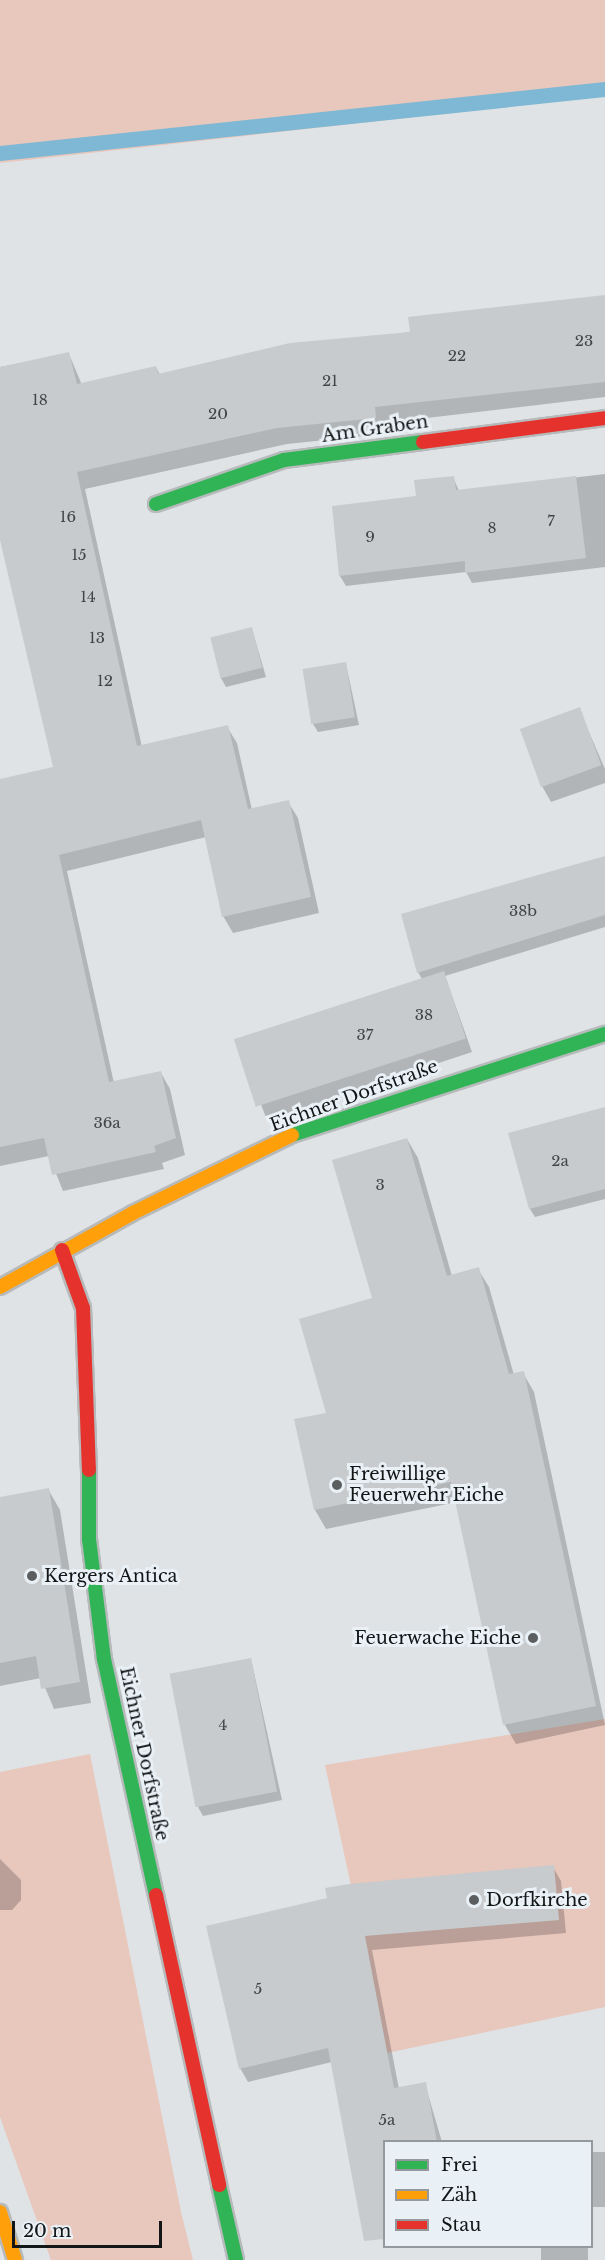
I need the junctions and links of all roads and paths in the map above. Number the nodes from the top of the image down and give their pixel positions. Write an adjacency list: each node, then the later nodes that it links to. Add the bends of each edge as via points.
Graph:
1 (605, 418): 2 (street, Am Graben, via 284,460)
2 (156, 504)
3 (605, 1034): 4 (street, Eichner Dorfstraße, via 301,1131)
4 (62, 1250): 5 (street, Eichner Dorfstraße); 8 (street, Eichner Dorfstraße, via 83,1308 89,1362 89,1539 105,1659)
5 (0, 1287)
6 (0, 2212): 7 (street)
7 (15, 2260)
8 (236, 2260)

